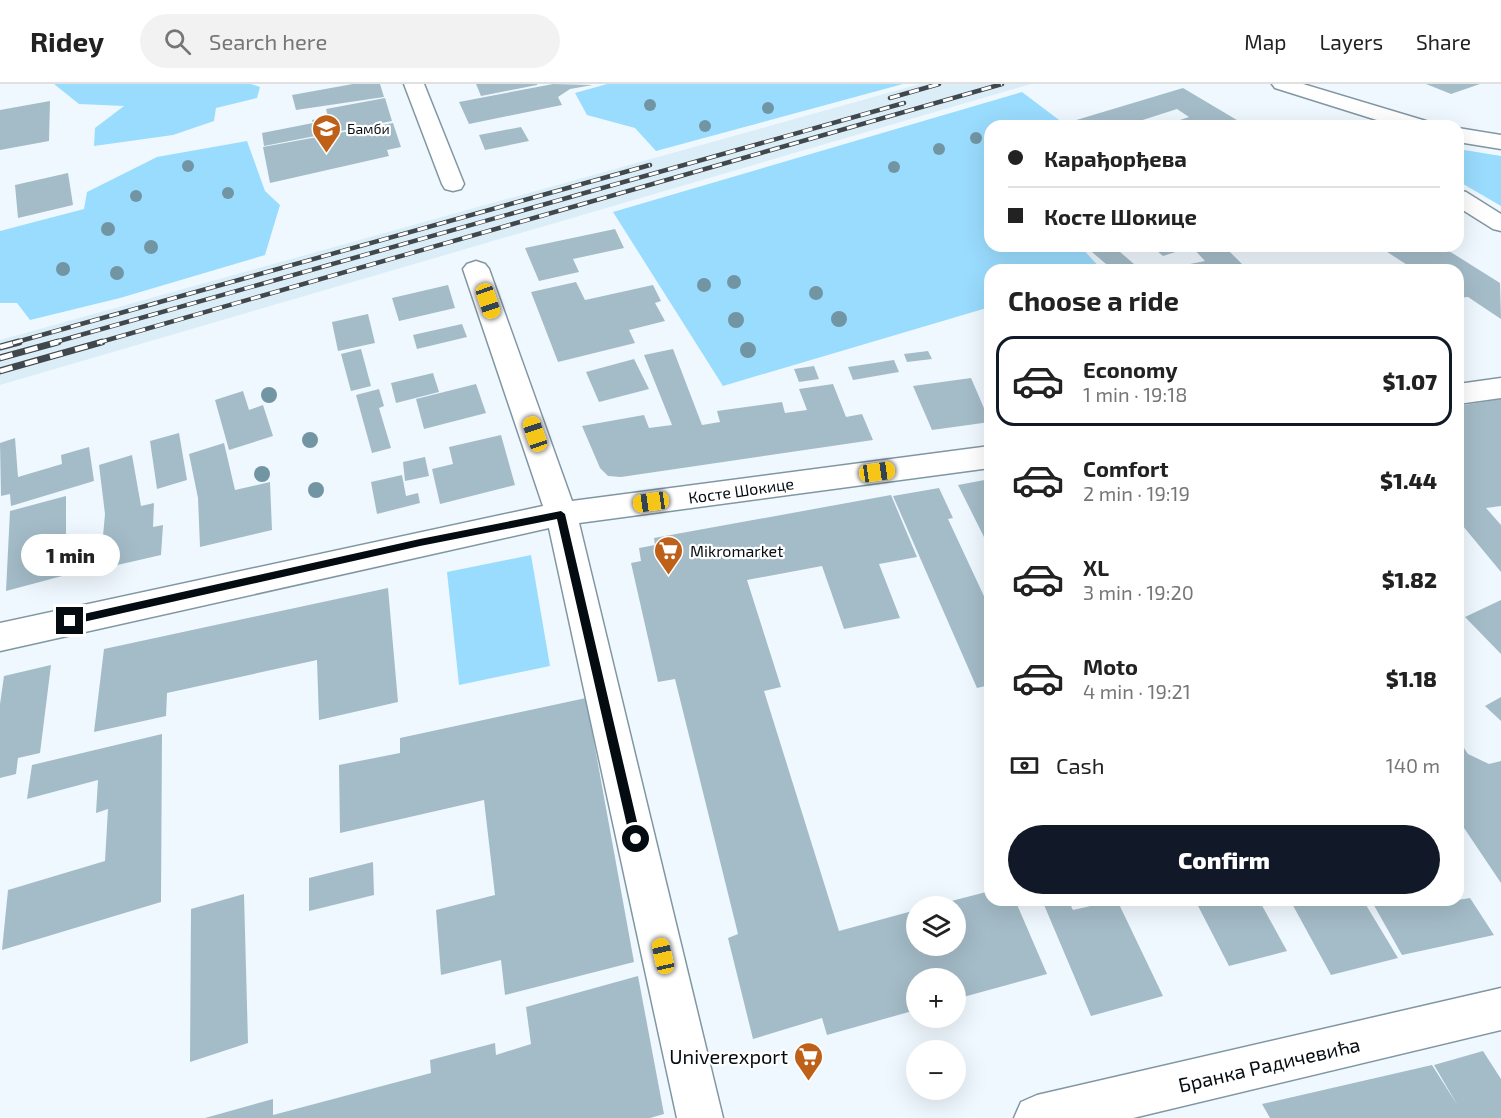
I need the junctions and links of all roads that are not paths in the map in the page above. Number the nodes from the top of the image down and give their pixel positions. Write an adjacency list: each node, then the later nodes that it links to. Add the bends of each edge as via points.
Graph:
1 (414, 84): 8 (street)
2 (1268, 84): 4 (street)
3 (1282, 84): 5 (street)
4 (1327, 120)
5 (1399, 120)
6 (1464, 136): 7 (street)
7 (1501, 142)
8 (453, 184)
9 (1464, 201): 10 (street)
10 (1501, 224)
11 (476, 269): 15 (street)
12 (1501, 388): 13 (street)
13 (1464, 393)
14 (984, 457): 15 (street, Косте Шокице)
15 (561, 514): 16 (street, Косте Шокице); 18 (street)
16 (0, 636)
17 (1501, 1009): 19 (street, Бранка Радичевића)
18 (700, 1118)
19 (1037, 1118)

